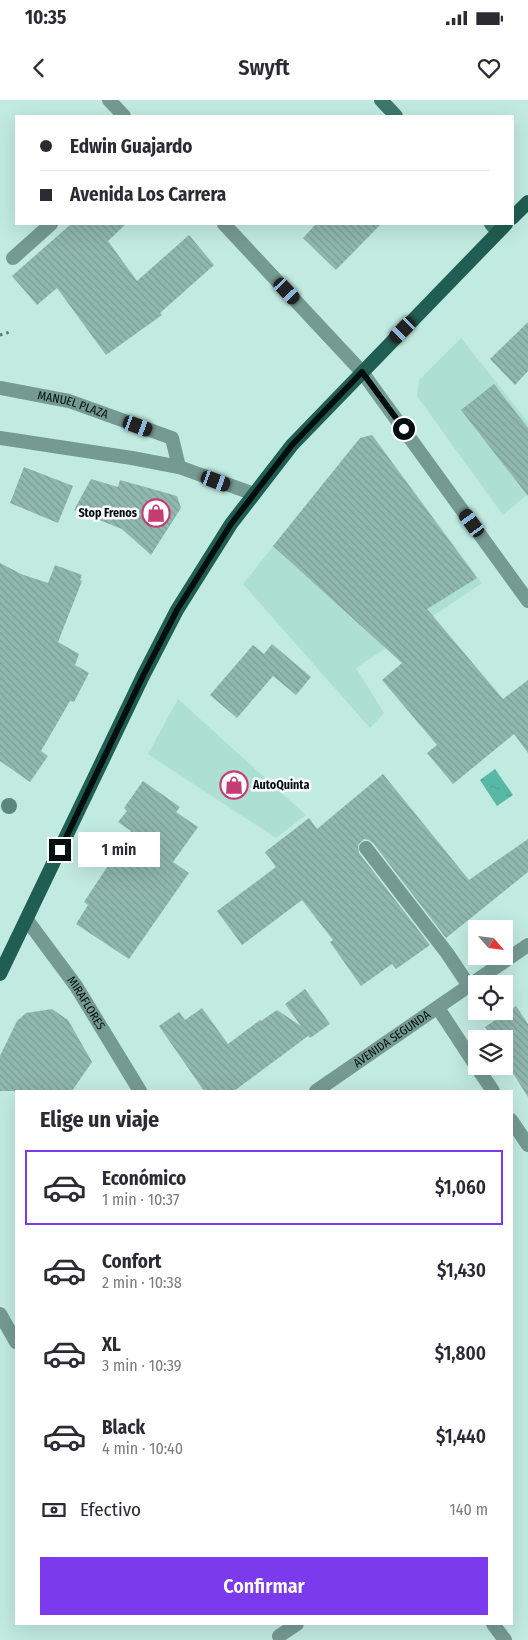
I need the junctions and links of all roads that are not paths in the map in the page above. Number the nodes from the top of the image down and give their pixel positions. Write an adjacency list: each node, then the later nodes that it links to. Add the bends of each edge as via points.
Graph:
1 (109, 100): 3 (street)
2 (381, 100): 4 (main road)
3 (123, 115)
4 (395, 115)
5 (528, 202): 6 (main road)
6 (514, 216)
7 (50, 225): 10 (street)
8 (225, 225): 11 (street)
9 (498, 227): 11 (main road)
10 (13, 258)
11 (362, 372): 15 (main road, via 292,445); 16 (street)
12 (0, 388): 14 (street, MANUEL PLAZA, via 69,401 172,438)
13 (0, 438): 14 (street)
14 (179, 467): 15 (street)
15 (254, 494): 18 (main road, via 231,524 177,610)
16 (528, 601)
17 (366, 848): 22 (street)
18 (27, 920): 20 (main road); 27 (street, MIRAFLORES, via 76,986)
19 (528, 945): 21 (street, AVENIDA SEGUNDA)
20 (0, 974)
21 (485, 975)
22 (468, 984)
23 (468, 987): 24 (street, AVENIDA SEGUNDA)
24 (438, 1008): 25 (street); 28 (street, AVENIDA SEGUNDA)
25 (468, 1054)
26 (482, 1075): 29 (street)
27 (139, 1090)
28 (317, 1090)
29 (492, 1090)
30 (513, 1123): 31 (street)
31 (528, 1145)
32 (0, 1314): 33 (street)
33 (15, 1340)
34 (296, 1625): 36 (street)
35 (494, 1625): 37 (street)
36 (279, 1636)
37 (504, 1640)

